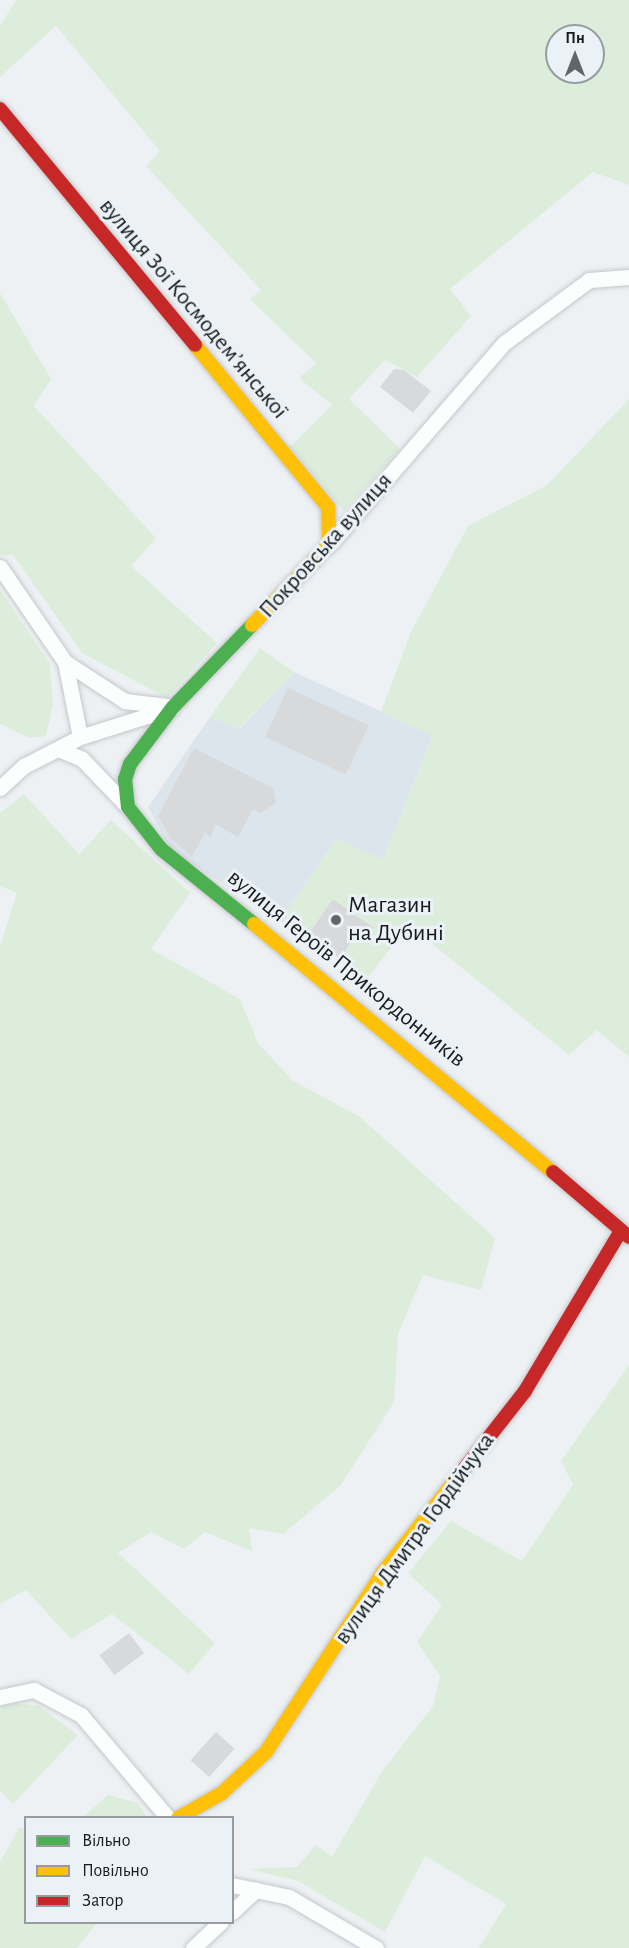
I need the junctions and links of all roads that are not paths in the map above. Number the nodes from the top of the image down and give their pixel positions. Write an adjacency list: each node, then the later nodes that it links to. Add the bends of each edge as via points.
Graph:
1 (0, 110): 3 (street, вулиця Зої Космодемʼянської, via 328,507)
2 (629, 277): 3 (street, Покровська вулиця, via 589,280 504,343)
3 (329, 545): 6 (street, Покровська вулиця)
4 (0, 567): 5 (street)
5 (65, 662): 6 (street, via 125,701); 7 (street)
6 (173, 707): 7 (street, Покровська вулиця); 10 (street, via 130,764 125,779)
7 (80, 737): 8 (street, Покровська вулиця)
8 (61, 750): 9 (street, Покровська вулиця, via 24,766); 10 (street, via 82,759)
9 (0, 788)
10 (128, 807): 11 (street, вулиця Героїв Прикордонників, via 161,849 454,1086)
11 (625, 1234): 14 (street, вулиця Дмитра Гордійчука, via 525,1391 384,1571 266,1752 222,1793)
12 (0, 1697): 13 (street, via 34,1690 81,1715)
13 (166, 1816)
14 (182, 1816)
15 (234, 1884): 16 (street)
16 (256, 1890): 17 (street); 20 (street, via 289,1897)
17 (234, 1910)
18 (220, 1924): 19 (street)
19 (193, 1948)
20 (376, 1948)

